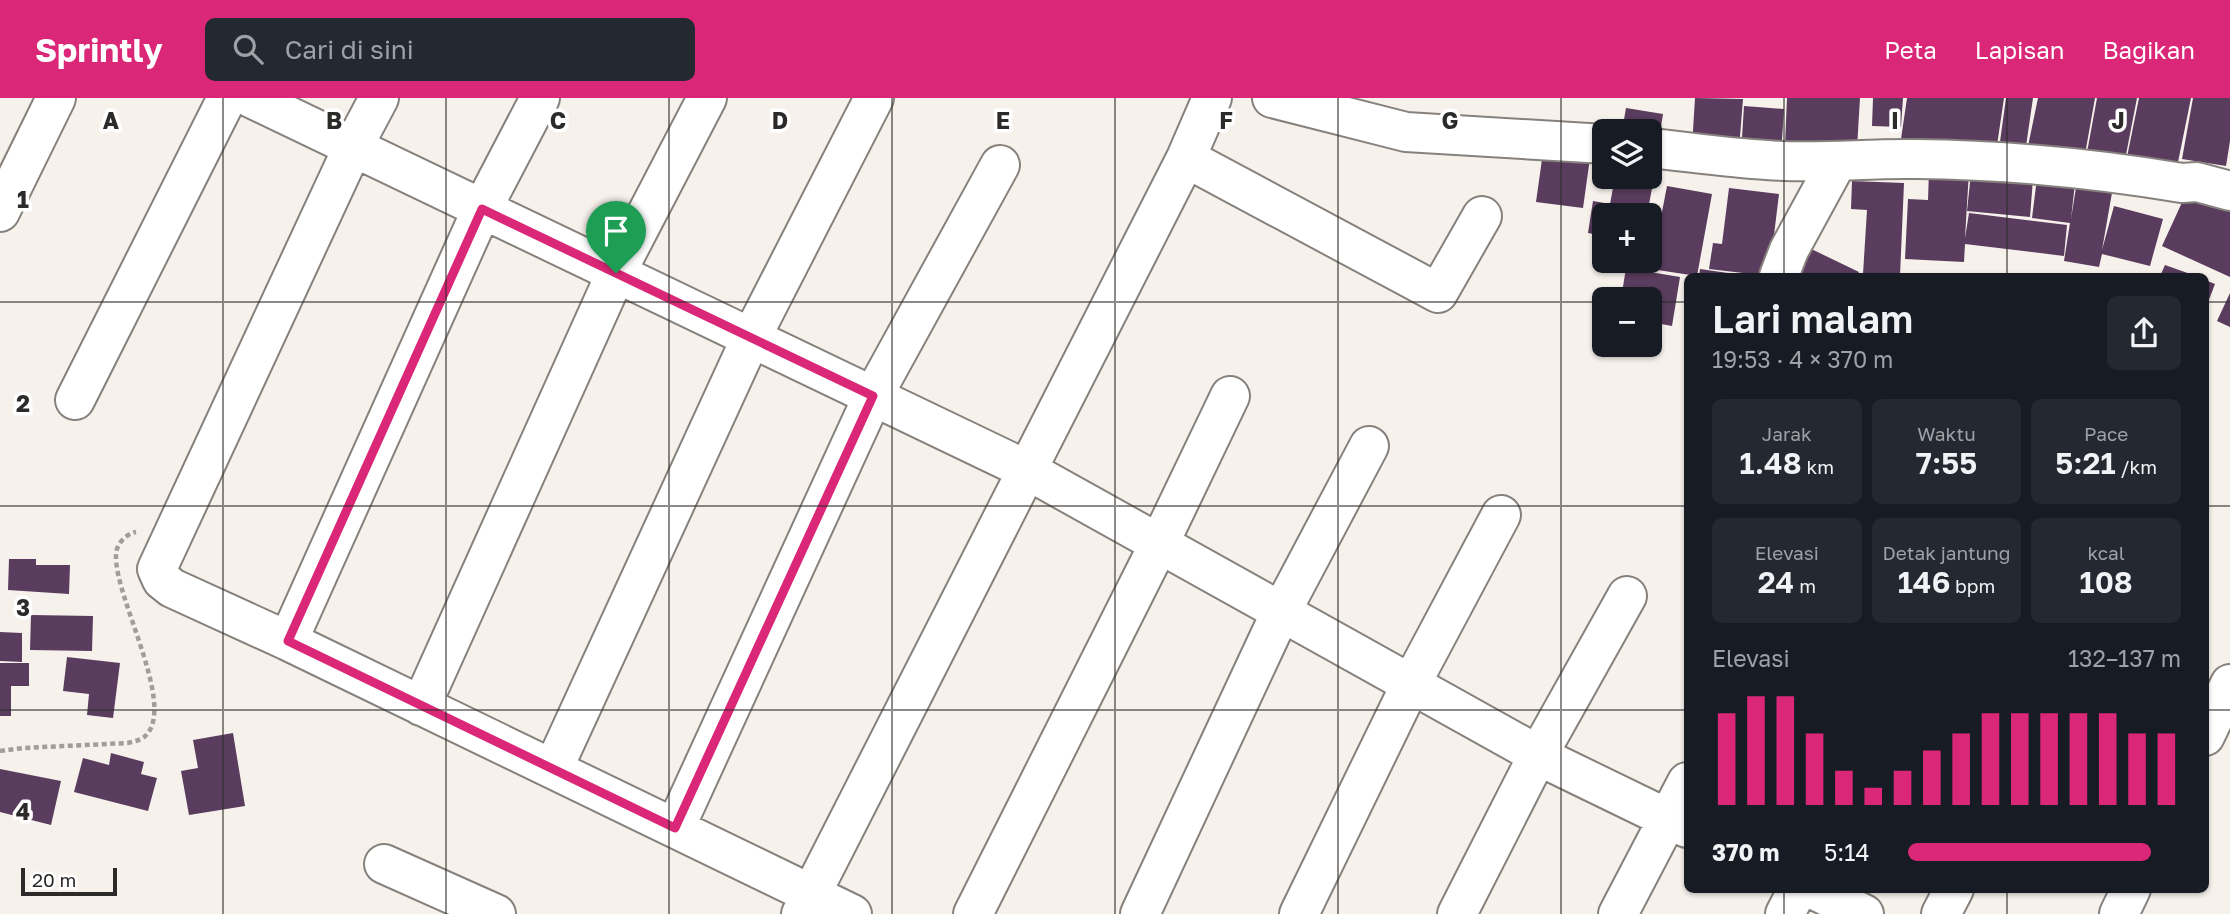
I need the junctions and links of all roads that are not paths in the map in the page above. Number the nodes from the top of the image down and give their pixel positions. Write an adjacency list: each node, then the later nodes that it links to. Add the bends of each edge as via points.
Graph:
1 (56, 98): 13 (street)
2 (227, 98): 26 (street)
3 (251, 98): 11 (street)
4 (379, 98): 11 (street)
5 (540, 98): 18 (street)
6 (707, 98): 21 (street)
7 (874, 98): 23 (street)
8 (1212, 98): 14 (street)
9 (1272, 98): 10 (street, via 1406,132)
10 (1592, 143)
11 (353, 147): 18 (street); 33 (street, via 157,569 172,588)
12 (1662, 149): 15 (street, via 1768,161)
13 (13, 151): 19 (street)
14 (1186, 158): 20 (street, via 1438,293); 28 (street)
15 (1837, 162): 17 (street, via 1912,159 2075,167 2197,182); 22 (street)
16 (1000, 165): 24 (street)
17 (2230, 191)
18 (482, 209): 21 (street); 33 (street)
19 (0, 212)
20 (1482, 216)
21 (616, 273): 23 (street); 36 (street)
22 (1780, 273)
23 (751, 338): 24 (street); 39 (street)
24 (873, 396): 28 (street); 42 (street)
25 (1230, 396): 30 (street)
26 (75, 400)
27 (1369, 446): 32 (street)
28 (1027, 470): 30 (street); 48 (street)
29 (1501, 515): 34 (street)
30 (1159, 544): 32 (street); 51 (street)
31 (1627, 596): 38 (street)
32 (1281, 612): 34 (street); 52 (street)
33 (288, 641): 36 (street)
34 (1411, 684): 38 (street); 53 (street)
35 (2230, 684): 37 (street)
36 (421, 706): 39 (street)
37 (2209, 728)
38 (1538, 755): 41 (street); 54 (street)
39 (553, 769): 42 (street)
40 (1684, 795): 41 (street)
41 (1677, 824): 55 (street)
42 (675, 828): 48 (street)
43 (384, 864): 49 (street)
44 (1796, 893): 56 (street)
45 (1820, 893): 57 (street)
46 (1952, 893): 58 (street)
47 (2129, 893): 59 (street)
48 (806, 904): 50 (street)
49 (496, 914)
50 (852, 914)
51 (974, 914)
52 (1140, 914)
53 (1299, 914)
54 (1457, 914)
55 (1618, 914)
56 (1784, 914)
57 (1864, 914)
58 (1941, 914)
59 (2119, 914)

